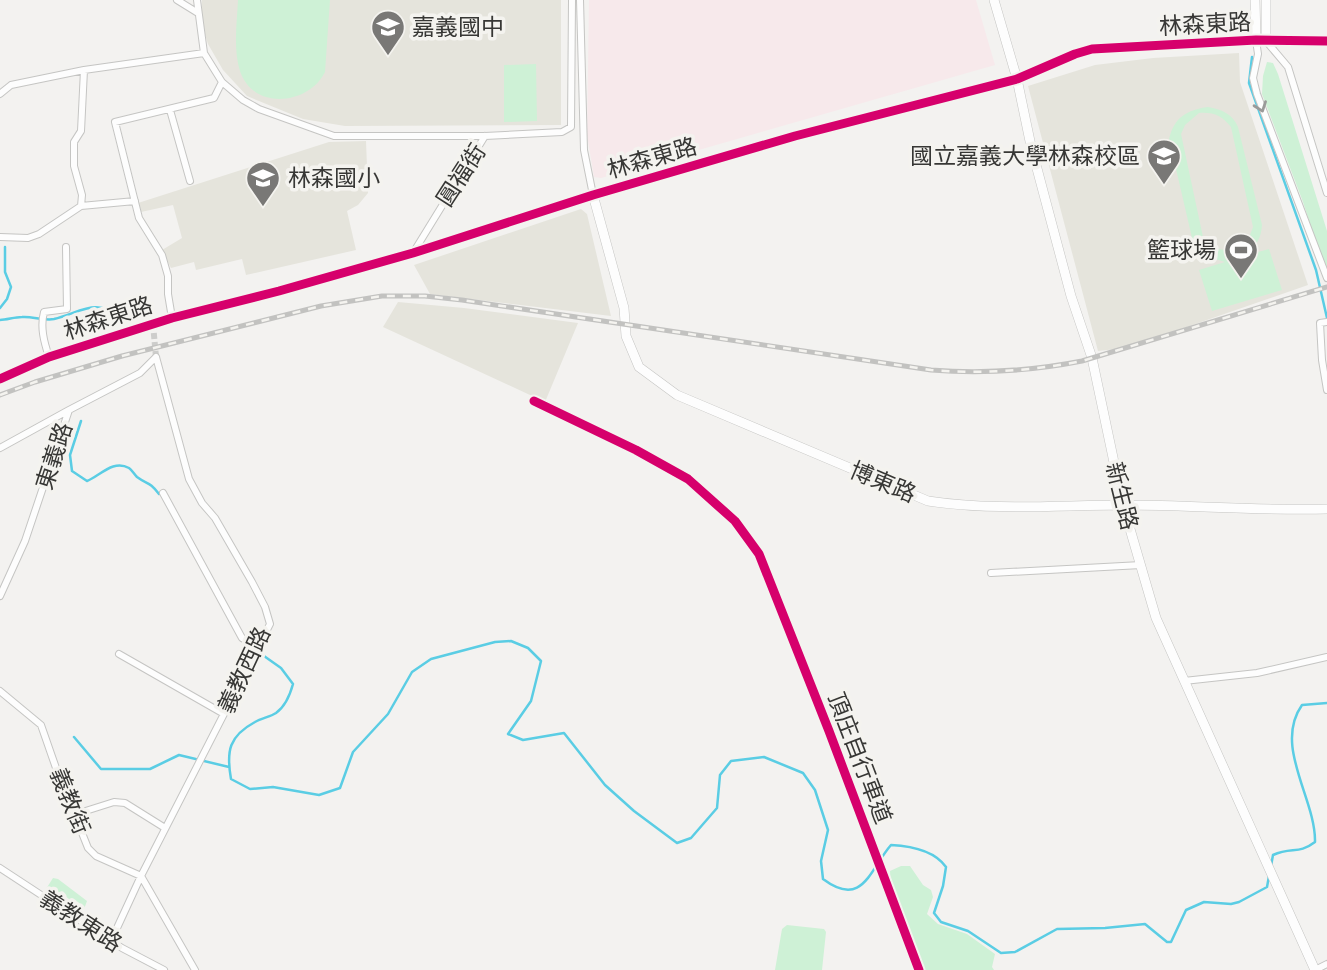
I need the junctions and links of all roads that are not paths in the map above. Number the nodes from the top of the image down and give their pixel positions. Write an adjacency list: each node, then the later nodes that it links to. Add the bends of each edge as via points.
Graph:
1 (177, 0): 8 (street)
2 (197, 0): 8 (street)
3 (572, 0): 18 (street, 圓福街, via 571,127 562,132)
4 (580, 0): 23 (street, via 584,150)
5 (994, 0): 14 (street, 新生路)
6 (1255, 0): 9 (street)
7 (1266, 0): 10 (street)
8 (198, 13): 12 (street)
9 (1256, 40): 10 (street, 林森東路); 14 (street, 林森東路, via 1093,49); 29 (street, one-way to 29, via 1253,78 1257,94)
10 (1266, 41): 11 (street, 林森東路); 20 (street, via 1288,68)
11 (1327, 41)
12 (204, 53): 13 (street); 15 (street)
13 (84, 70): 16 (street, via 11,85); 25 (street, via 81,131 74,142)
14 (1017, 79): 23 (street, 林森東路, via 795,136); 39 (street, 新生路, via 1071,296 1092,358)
15 (222, 82): 17 (street, via 214,98); 18 (street, via 259,109 334,136)
16 (0, 94)
17 (170, 110): 21 (street); 24 (street, via 115,121)
18 (485, 136): 28 (street, 圓福街)
19 (1327, 165): 20 (street)
20 (1319, 167): 22 (street)
21 (190, 181)
22 (1327, 193)
23 (593, 195): 28 (street, 林森東路); 39 (street, 博東路, via 624,308 626,336 639,366 677,395 928,501 1019,508)
24 (135, 201): 25 (street); 30 (street, via 139,218 162,255)
25 (81, 206): 26 (street, via 39,234)
26 (0, 237)
27 (66, 247): 32 (street, via 67,309 44,312 42,321)
28 (413, 253): 30 (street, 林森東路)
29 (1327, 278)
30 (172, 318): 32 (street, 林森東路)
31 (1324, 322): 35 (street, via 1322,360)
32 (49, 357): 34 (street, 林森東路)
33 (156, 357): 36 (street, 東義路, via 141,373); 44 (street, 義教西路, via 189,480 265,607 270,624)
34 (0, 379)
35 (1327, 390)
36 (69, 410): 37 (street); 43 (street, 東義路, via 25,541)
37 (0, 448)
38 (163, 493): 44 (street, via 242,638)
39 (1123, 505): 40 (street, 博東路); 41 (street, 新生路)
40 (1327, 509)
41 (1141, 565): 42 (street); 47 (street, 新生路, via 1162,633)
42 (991, 573)
43 (0, 596)
44 (258, 648): 49 (street, 義教西路)
45 (120, 654): 49 (street)
46 (1327, 657): 47 (street, via 1257,673)
47 (1184, 681): 58 (street, 新生路)
48 (0, 691): 50 (street, 義教街, via 41,725)
49 (224, 715): 51 (street, 義教西路)
50 (76, 814): 51 (street, via 125,803); 53 (street, 義教街, via 88,848 96,856)
51 (165, 828): 53 (street, 義教西路)
52 (0, 868): 54 (street, 義教東路)
53 (141, 876): 54 (street, 義教西路); 57 (street)
54 (111, 941): 56 (street, 義教東路)
55 (1327, 964): 58 (street)
56 (164, 970)
57 (195, 970)
58 (1315, 970)

